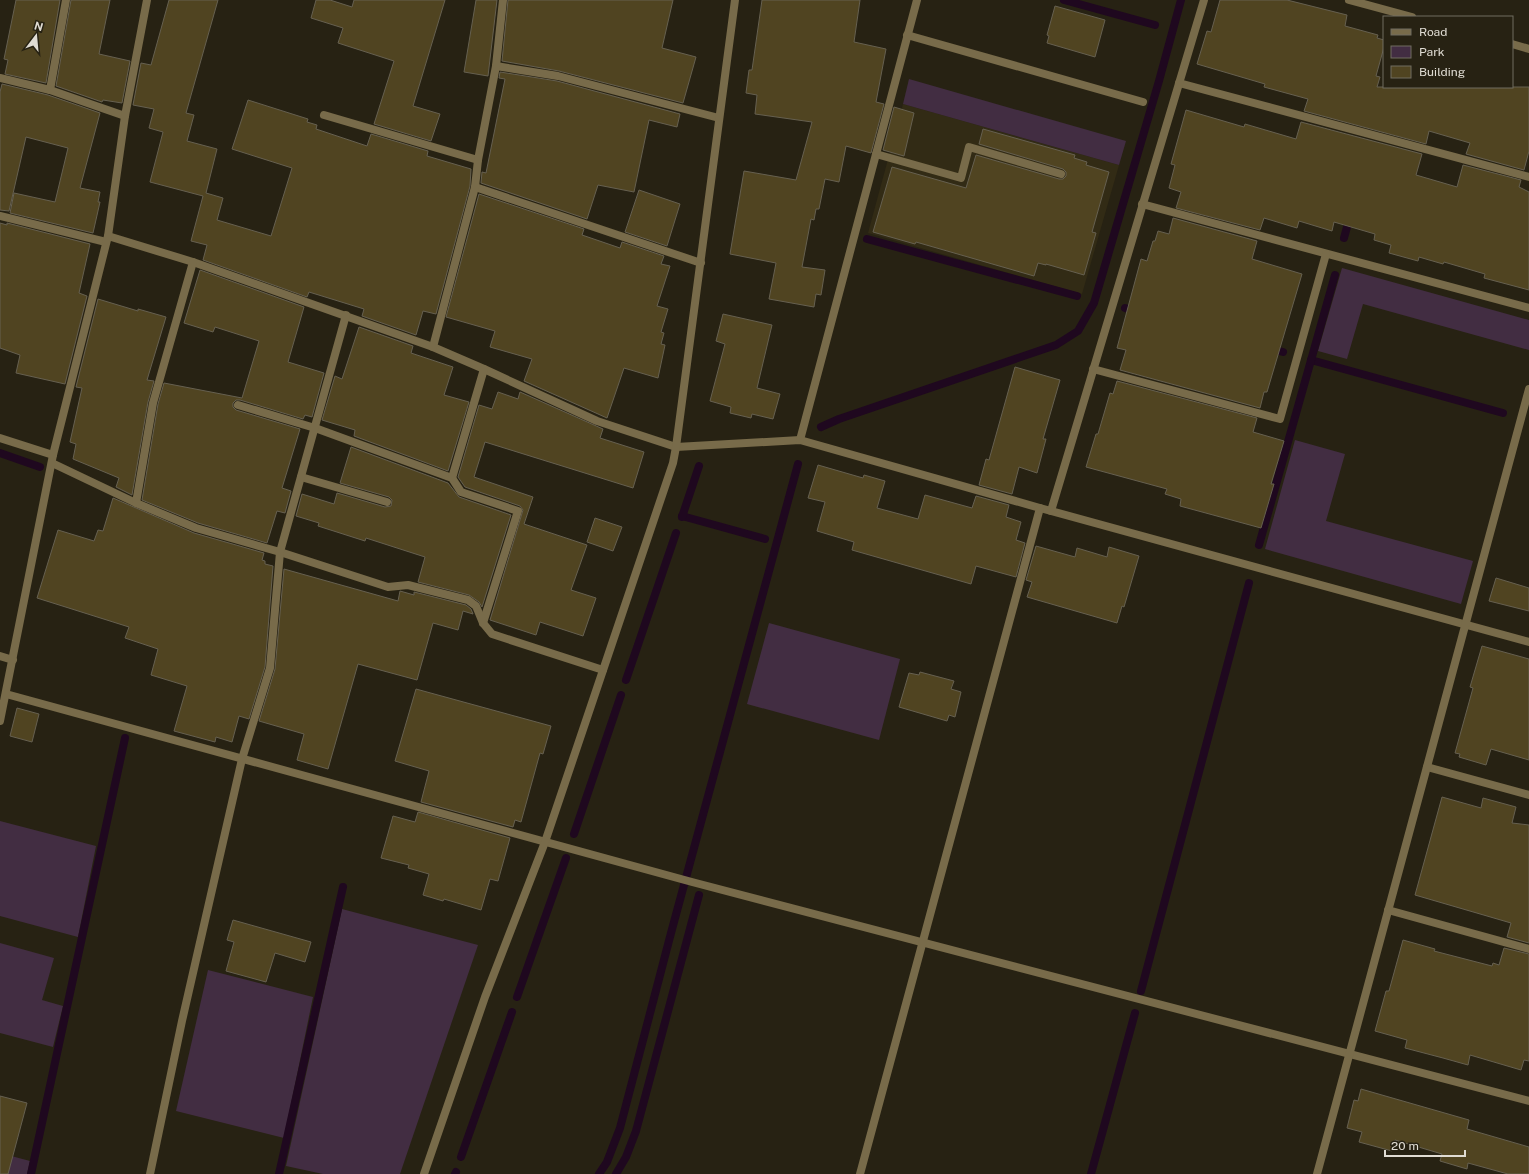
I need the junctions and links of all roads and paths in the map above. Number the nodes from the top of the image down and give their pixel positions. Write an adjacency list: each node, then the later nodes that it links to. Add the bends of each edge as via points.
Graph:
1 (66, 0): 15 (street)
2 (147, 0): 18 (street)
3 (503, 0): 12 (street)
4 (735, 0): 19 (street)
5 (917, 0): 9 (street)
6 (1204, 0): 14 (street)
7 (1349, 0): 8 (street)
8 (1408, 16)
9 (907, 35): 16 (street); 20 (street)
10 (1513, 44): 11 (street)
11 (1529, 49)
12 (496, 66): 19 (street, via 558,76); 21 (street)
13 (0, 78): 15 (street)
14 (1179, 83): 23 (street); 25 (street)
15 (50, 90): 18 (street)
16 (1143, 102)
17 (324, 115): 21 (street)
18 (125, 116): 27 (street)
19 (719, 118): 30 (street)
20 (876, 154): 22 (street, via 961,178 969,148); 40 (street)
21 (478, 160): 24 (street)
22 (1061, 174)
23 (1529, 177)
24 (475, 187): 30 (street); 33 (street)
25 (1142, 204): 28 (street); 35 (street)
26 (0, 216): 27 (street)
27 (107, 239): 29 (street); 42 (street)
28 (1326, 254): 31 (street); 35 (street, via 1280,419)
29 (193, 262): 32 (street); 46 (street, via 153,403)
30 (701, 263): 41 (street)
31 (1529, 308)
32 (346, 315): 33 (street); 38 (street)
33 (432, 347): 34 (street)
34 (484, 369): 41 (street, via 597,421); 44 (street)
35 (1093, 369): 48 (street)
36 (1529, 389): 51 (street)
37 (238, 405): 38 (street)
38 (315, 428): 43 (street); 44 (street)
39 (0, 438): 42 (street)
40 (800, 440): 41 (street); 47 (street)
41 (676, 447): 55 (street, via 673,464)
42 (53, 459): 46 (street); 54 (street)
43 (301, 477): 45 (street); 49 (street)
44 (452, 478): 50 (street, via 461,492 518,511)
45 (387, 502)
46 (136, 503): 49 (street, via 196,528)
47 (1040, 508): 48 (street); 63 (street)
48 (1051, 511): 51 (street)
49 (280, 552): 50 (street, via 388,587 408,584 468,600 476,606); 58 (street, via 270,668)
50 (482, 623): 55 (street, via 492,634)
51 (1465, 624): 52 (street); 59 (street)
52 (1529, 642)
53 (0, 656): 54 (street)
54 (13, 660): 56 (street)
55 (603, 670): 61 (street)
56 (6, 694): 57 (street); 58 (street)
57 (0, 721)
58 (242, 758): 61 (street); 67 (street)
59 (1427, 767): 60 (street); 62 (street)
60 (1529, 795)
61 (545, 842): 63 (street); 68 (street, via 485,997)
62 (1388, 910): 64 (street); 65 (street)
63 (923, 944): 65 (street); 69 (street)
64 (1529, 949)
65 (1350, 1054): 66 (street); 70 (street)
66 (1529, 1102)
67 (150, 1174)
68 (424, 1174)
69 (860, 1174)
70 (1317, 1174)

